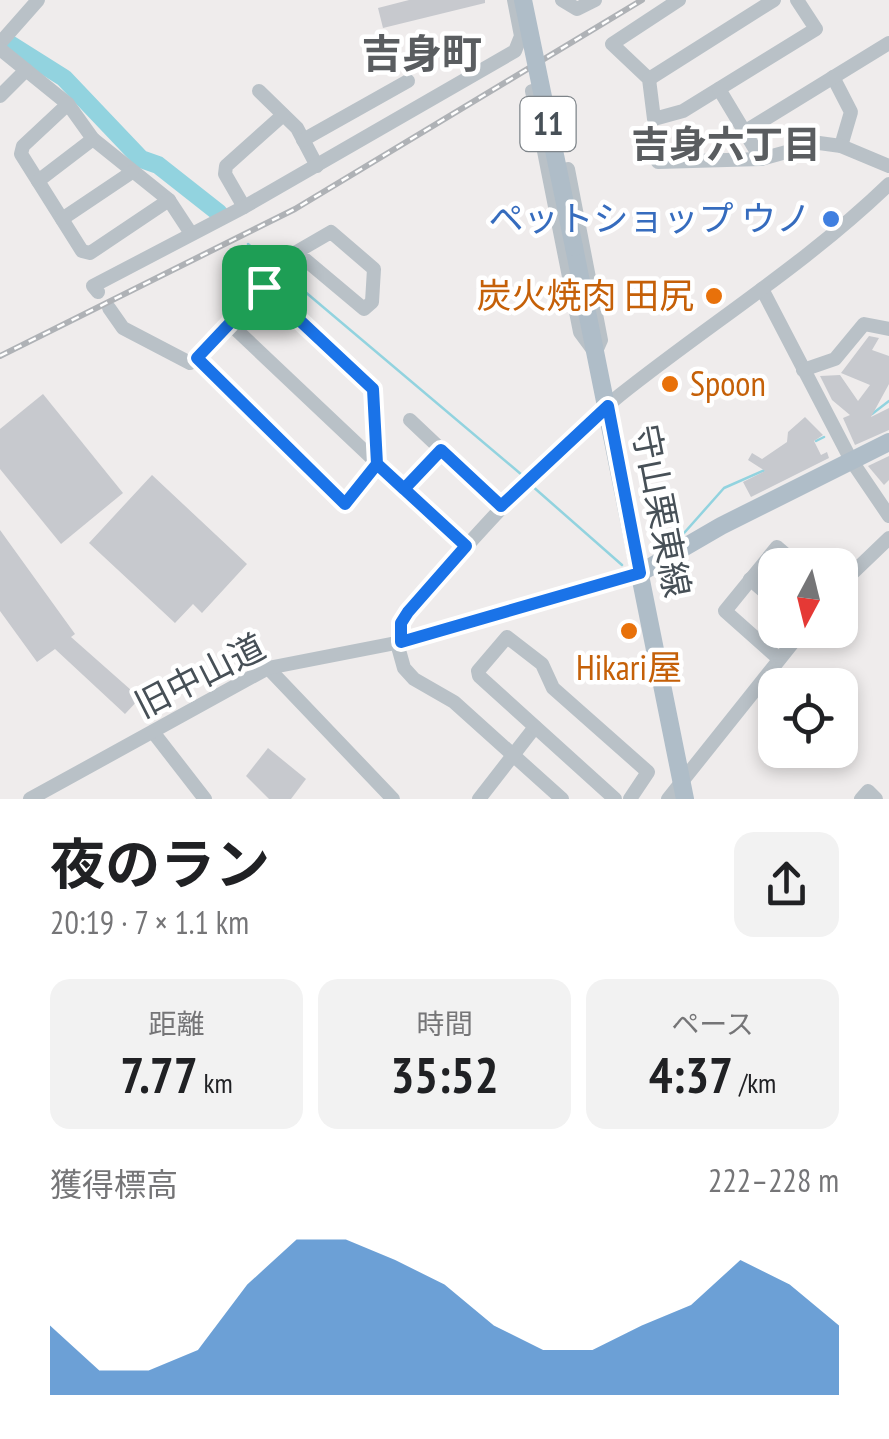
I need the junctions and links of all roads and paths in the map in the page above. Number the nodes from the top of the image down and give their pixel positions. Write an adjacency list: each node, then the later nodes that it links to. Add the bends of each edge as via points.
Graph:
1 (38, 0): 10 (street)
2 (514, 0): 27 (street, via 521,36 515,50)
3 (523, 0): 43 (main road, 守山栗東線 / 11, bridge)
4 (562, 0): 5 (street, via 578,9)
5 (594, 0)
6 (679, 0): 13 (street, via 612,44)
7 (774, 0): 13 (street)
8 (796, 0): 15 (street, via 816,29)
9 (889, 43): 12 (street)
10 (0, 46): 11 (street)
11 (26, 70): 18 (street); 19 (street)
12 (833, 77): 21 (street); 24 (street, via 852,112)
13 (649, 79): 15 (street, via 654,118 683,111)
14 (408, 81): 23 (street)
15 (718, 89): 21 (street)
16 (259, 91): 20 (street)
17 (532, 91): 43 (street, via 548,173 568,169 601,340)
18 (0, 96)
19 (68, 104): 22 (street); 30 (street, via 23,146)
20 (283, 115): 23 (street); 33 (street, via 226,166)
21 (744, 132): 25 (street)
22 (93, 139): 29 (street); 30 (street)
23 (303, 140): 27 (street)
24 (841, 146): 25 (street, via 819,143); 28 (street)
25 (762, 159): 26 (street)
26 (658, 162)
27 (317, 166): 33 (street)
28 (889, 166)
29 (132, 172): 32 (street); 34 (street)
30 (38, 181): 34 (street)
31 (889, 184): 38 (street, via 834,237)
32 (169, 200): 34 (street, via 90,253); 35 (street)
33 (244, 207): 35 (street)
34 (62, 220)
35 (190, 232): 39 (street, via 93,286)
36 (296, 252): 36 (street, via 364,309 372,302 374,269 332,232); 37 (street)
37 (264, 287): 41 (street); 51 (street, via 373,389)
38 (762, 289): 45 (street); 46 (street)
39 (98, 292)
40 (109, 308): 44 (street, via 123,328 190,364)
41 (228, 322): 44 (street); 51 (street)
42 (889, 329): 45 (street, via 864,324 835,360)
43 (597, 353): 46 (main road, 守山栗東線 / 11)
44 (197, 358): 51 (street, via 345,504)
45 (803, 370): 50 (street)
46 (608, 406): 53 (street); 59 (main road, 守山栗東線 / 11)
47 (410, 420): 49 (street)
48 (889, 442): 50 (main road)
49 (441, 450): 52 (street); 53 (street)
50 (851, 460): 54 (street); 59 (main road)
51 (377, 464): 52 (street)
52 (404, 489): 56 (street)
53 (501, 506): 56 (street)
54 (889, 516)
55 (889, 538): 57 (street)
56 (466, 546): 62 (street, via 408,612)
57 (858, 567)
58 (758, 570): 60 (street)
59 (640, 573): 62 (street, 旧中山道); 69 (main road, 守山栗東線 / 11)
60 (750, 579): 61 (street); 64 (street, via 724,611)
61 (758, 586)
62 (399, 642): 65 (street, 旧中山道); 68 (street, via 404,668)
63 (788, 648): 64 (street)
64 (779, 660): 69 (street)
65 (268, 668): 67 (street, 旧中山道); 73 (street)
66 (535, 727): 68 (street); 75 (street); 76 (street, via 479,676 507,637 542,664 553,688 648,772)
67 (153, 732): 71 (street, 旧中山道); 72 (street)
68 (512, 755): 70 (street); 74 (street)
69 (681, 780): 77 (street); 78 (main road, 守山栗東線 / 11)
70 (484, 797)
71 (30, 799)
72 (205, 799)
73 (392, 799)
74 (562, 799)
75 (615, 799)
76 (630, 799)
77 (668, 799)
78 (685, 799)
79 (861, 799): 80 (street, via 868,792)
80 (876, 799)

